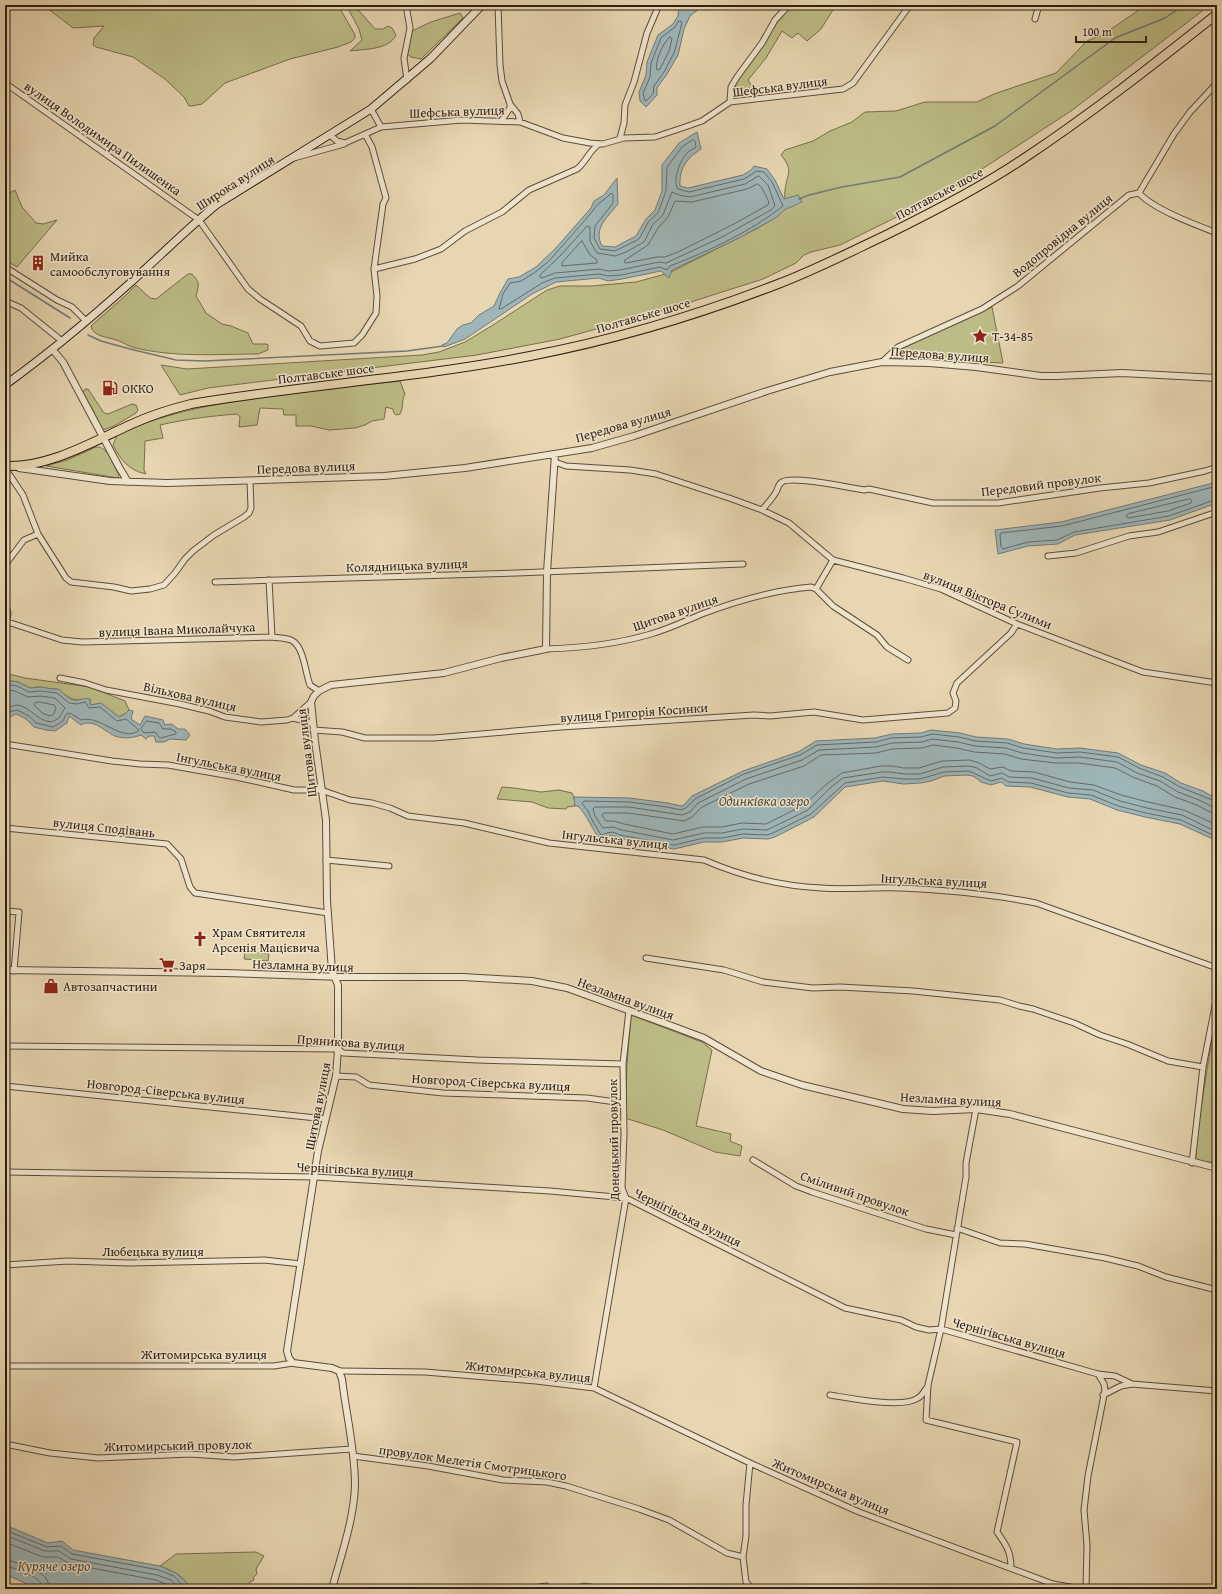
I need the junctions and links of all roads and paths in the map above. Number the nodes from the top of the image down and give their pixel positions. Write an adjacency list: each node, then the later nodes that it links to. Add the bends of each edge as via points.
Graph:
1 (406, 5): 10 (street, via 410,28 404,58)
2 (482, 5): 10 (main road, Широка вулиця)
3 (498, 5): 14 (street, via 502,82)
4 (659, 5): 21 (street, via 647,33 625,105)
5 (789, 5): 13 (street, via 737,77 732,87)
6 (910, 5): 13 (street, Шефська вулиця, via 849,87)
7 (1039, 5): 9 (street)
8 (1217, 14): 37 (main road, Полтавське шосе, via 1110,98 1022,160 924,216 780,283 695,313 582,345 474,366 191,404 163,412)
9 (1035, 19)
10 (407, 80): 15 (main road, Широка вулиця)
11 (5, 83): 26 (street, вулиця Володимира Пилишенка)
12 (1217, 83): 25 (street, via 1174,134)
13 (730, 102): 21 (street, Шефська вулиця, via 702,121 677,130 655,137)
14 (510, 104): 16 (street); 17 (street, via 518,114)
15 (371, 109): 18 (street); 20 (main road, Широка вулиця)
16 (502, 120): 17 (street, Шефська вулиця); 18 (street, Шефська вулиця, via 462,120)
17 (520, 122): 23 (street, Шефська вулиця, via 563,138)
18 (381, 127): 19 (street, Шефська вулиця)
19 (365, 134): 22 (street, Шефська вулиця); 29 (street, via 372,147 386,198)
20 (330, 135): 22 (street); 24 (main road, Широка вулиця)
21 (620, 138): 23 (street, Шефська вулиця)
22 (345, 144): 24 (street, Шефська вулиця)
23 (599, 144): 29 (street, via 577,169 529,190 502,212 465,231 441,249 415,259)
24 (292, 158): 26 (main road, Широка вулиця, via 216,205)
25 (1139, 193): 27 (street, via 1165,210); 34 (street, Водопровідна вулиця, via 1129,195 1018,286 987,306 898,347)
26 (199, 220): 29 (street, вулиця Володимира Пилишенка, via 248,289 301,326 310,341 320,346 354,344 359,340 376,313); 31 (main road, Широка вулиця)
27 (1217, 233)
28 (5, 267): 31 (street, via 72,307)
29 (374, 269)
30 (5, 301): 32 (street, via 21,308)
31 (86, 321): 32 (main road, Широка вулиця)
32 (62, 341): 33 (main road, Широка вулиця)
33 (52, 349): 36 (main road, Широка вулиця); 37 (street, via 63,362)
34 (882, 362): 35 (street, Передова вулиця, via 971,366 1046,376 1122,373); 38 (street, Передова вулиця, via 830,372 634,436 592,448)
35 (1217, 378)
36 (5, 385)
37 (103, 437): 40 (main road, Полтавське шосе, via 56,457 25,465); 43 (street)
38 (555, 454): 39 (street); 42 (street, Передова вулиця, via 465,468 384,476)
39 (555, 462): 44 (street, вулиця Віктора Сулими, via 566,466 656,474); 51 (street)
40 (6, 466): 43 (street, Передова вулиця); 46 (street, via 23,494)
41 (1217, 467): 44 (street, Передовий провулок, via 1149,483 998,503 933,503 869,489 791,480 779,484 776,493)
42 (250, 481): 43 (street, Передова вулиця); 46 (street, via 251,508 244,518 214,535 193,551 164,585 150,589 131,591 71,582)
43 (128, 482)
44 (762, 510): 48 (street, вулиця Віктора Сулими, via 789,523)
45 (1217, 512): 47 (street, via 1158,532 1129,536 1076,553)
46 (38, 534): 50 (street, via 24,540)
47 (1048, 556)
48 (833, 560): 54 (street); 57 (street, вулиця Віктора Сулими, via 941,589)
49 (743, 564): 51 (street, Колядницька вулиця)
50 (5, 565)
51 (547, 572): 52 (street, Колядницька вулиця); 59 (street)
52 (268, 580): 53 (street, Колядницька вулиця); 58 (street)
53 (215, 582)
54 (816, 589): 59 (street, Щитова вулиця, via 801,588 755,596 678,626 610,644); 60 (street, via 833,606 877,634 887,647)
55 (5, 603): 56 (street, via 8,613)
56 (6, 621): 58 (street, вулиця Івана Миколайчука, via 62,640 82,642)
57 (1017, 624): 62 (street, вулиця Віктора Сулими, via 1143,672); 66 (street, вулиця Григорія Косинки, via 1011,633 957,683 953,693 955,708 948,713 855,720 814,712 561,727 434,738 365,738)
58 (272, 638): 63 (street, вулиця Івана Миколайчука, via 290,639 296,643 301,650 310,685)
59 (546, 649): 63 (street, Щитова вулиця, via 444,673 331,686)
60 (908, 660)
61 (60, 678): 65 (street, Вільхова вулиця, via 106,690 187,705 225,717 261,722)
62 (1217, 683)
63 (319, 691): 64 (street, Щитова вулиця)
64 (311, 702): 65 (street); 66 (street, Щитова вулиця)
65 (293, 718): 66 (street, вулиця Григорія Косинки, via 305,721)
66 (313, 727): 68 (street, Щитова вулиця)
67 (5, 744): 68 (street, Інгульська вулиця, via 112,761 168,765 294,790)
68 (322, 790): 70 (street, Щитова вулиця, via 326,820); 75 (street, Інгульська вулиця, via 350,800 390,808 408,816 464,823 549,843 704,860 739,873 791,885 822,888 899,888 992,895 1036,903)
69 (5, 828): 73 (street, вулиця Сподівань, via 167,844 181,859 190,887 195,894)
70 (326, 860): 71 (street); 73 (street, Щитова вулиця)
71 (389, 866)
72 (5, 911): 77 (street, via 19,912)
73 (328, 913): 78 (street, Щитова вулиця)
74 (646, 958): 84 (street, via 724,970 763,982 813,988 913,991 1000,1000 1074,1023 1168,1061)
75 (1217, 968)
76 (5, 970): 77 (street, Незламна вулиця)
77 (14, 970): 78 (street, Незламна вулиця)
78 (334, 977): 80 (street, Незламна вулиця, via 532,981 567,988); 82 (street, Щитова вулиця, via 338,985)
79 (1217, 996): 84 (street)
80 (629, 1010): 83 (street, Донецький провулок); 88 (street, Незламна вулиця, via 704,1038 761,1071 802,1085 903,1109)
81 (5, 1046): 82 (street, Пряникова вулиця)
82 (338, 1049): 83 (street, Пряникова вулиця, via 344,1052 477,1060); 85 (street, Щитова вулиця)
83 (624, 1064): 87 (street, Донецький провулок)
84 (1203, 1067): 91 (street)
85 (336, 1076): 87 (street, Новгород-Сіверська вулиця, via 356,1077 369,1085 443,1093 587,1098); 89 (street, Щитова вулиця)
86 (5, 1086): 89 (street, Новгород-Сіверська вулиця)
87 (623, 1103): 95 (street, Донецький провулок, via 622,1188)
88 (976, 1109): 91 (street, Незламна вулиця, via 1023,1117); 96 (street)
89 (326, 1119): 94 (street, Щитова вулиця)
90 (752, 1160): 97 (street, Сміливий провулок, via 801,1188 926,1229)
91 (1192, 1162): 92 (street, Незламна вулиця)
92 (1217, 1168)
93 (5, 1172): 94 (street, Чернігівська вулиця)
94 (315, 1178): 95 (street, Чернігівська вулиця, via 550,1191); 98 (street, Щитова вулиця)
95 (626, 1198): 101 (street, Чернігівська вулиця, via 845,1308 901,1320 929,1330); 108 (street, Донецький провулок)
96 (957, 1228): 97 (street); 100 (street, via 1000,1243 1025,1244 1138,1266 1166,1277)
97 (956, 1235): 101 (street)
98 (301, 1264): 99 (street, Любецька вулиця, via 264,1260 136,1263 68,1261); 102 (street, Щитова вулиця, via 287,1351)
99 (5, 1265)
100 (1217, 1290)
101 (941, 1329): 105 (street, Чернігівська вулиця); 107 (street)
102 (293, 1363): 103 (street, Житомирська вулиця, via 274,1366); 104 (street, Житомирська вулиця)
103 (5, 1366)
104 (339, 1371): 108 (street, Житомирська вулиця, via 425,1372); 115 (street)
105 (1098, 1374): 106 (street, Чернігівська вулиця, via 1115,1376); 110 (street, via 1104,1384)
106 (1132, 1384): 109 (street, Чернігівська вулиця); 110 (street)
107 (928, 1385): 112 (street); 113 (street)
108 (594, 1388): 117 (street, Житомирська вулиця)
109 (1217, 1391)
110 (1104, 1395): 125 (street, via 1084,1510 1087,1545)
111 (830, 1396): 112 (street, via 905,1403)
112 (918, 1398): 113 (street)
113 (927, 1404): 119 (street, via 926,1420 1018,1442 997,1532 1011,1556)
114 (5, 1444): 115 (street, Житомирський провулок, via 50,1453 98,1458 190,1454 234,1457)
115 (352, 1449): 116 (street)
116 (353, 1456): 118 (street, провулок Мелетія Смотрицького, via 503,1480 548,1482 566,1486 669,1520 727,1553); 121 (street, via 355,1484 350,1523)
117 (750, 1463): 118 (street); 119 (street, Житомирська вулиця, via 859,1512)
118 (743, 1558): 123 (street, via 746,1582)
119 (1011, 1568): 124 (street, Житомирська вулиця, via 1053,1584)
120 (546, 1586): 122 (street)
121 (332, 1589)
122 (529, 1589)
123 (752, 1589)
124 (1080, 1589)
125 (1086, 1589)

